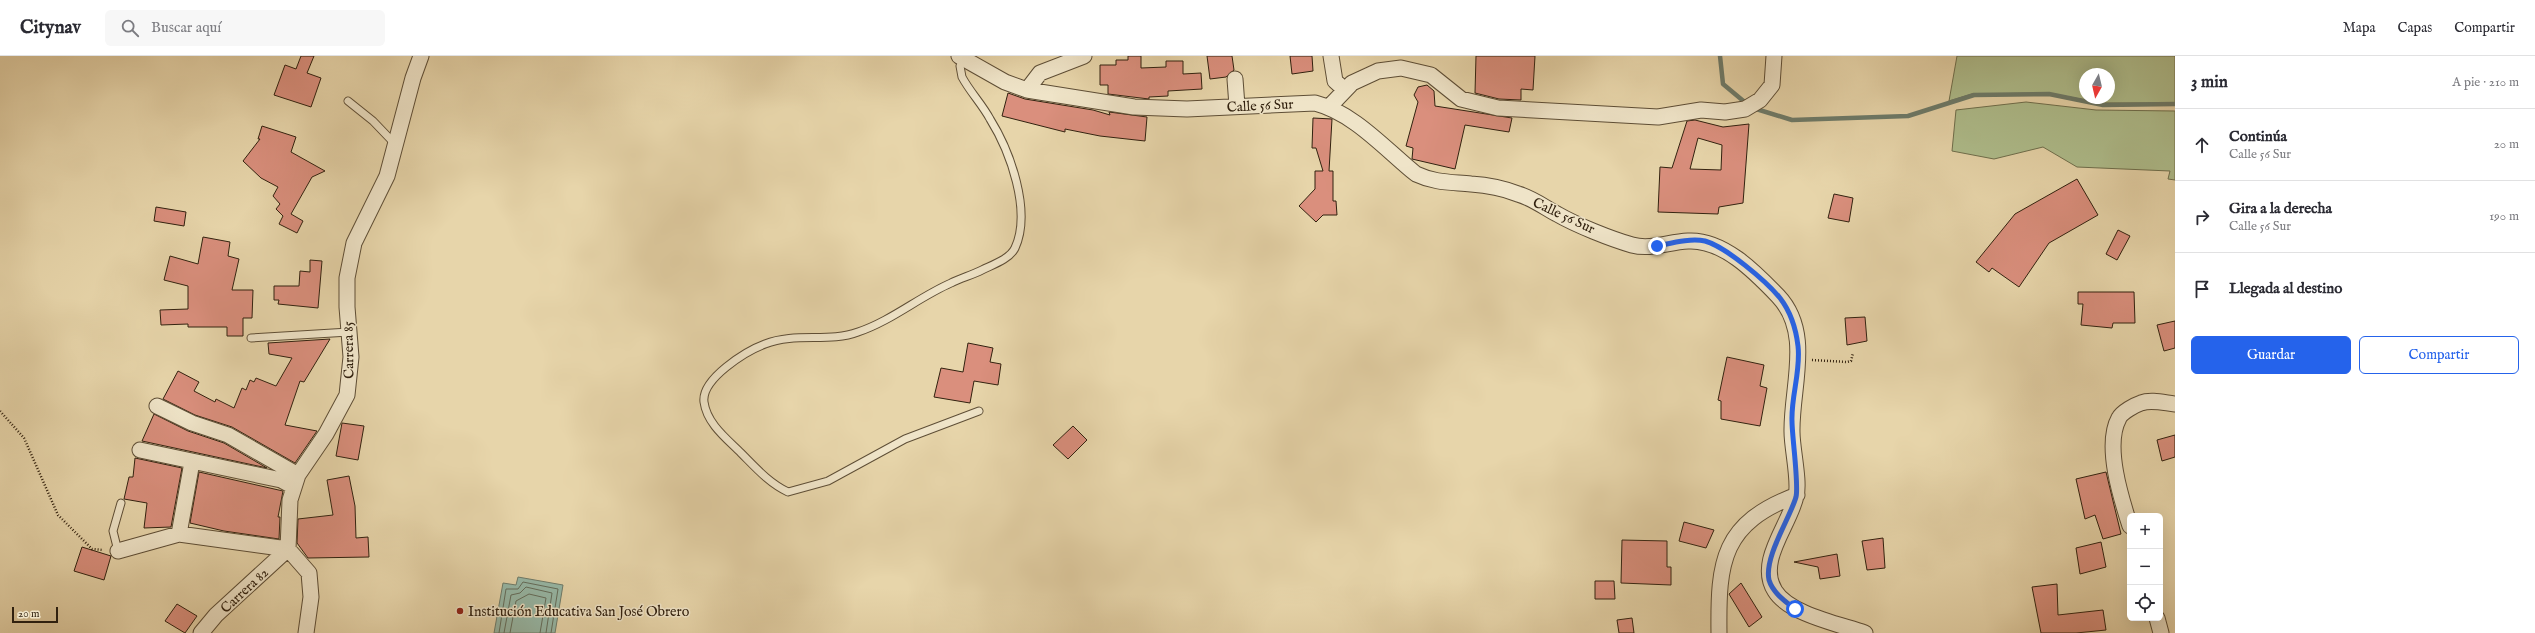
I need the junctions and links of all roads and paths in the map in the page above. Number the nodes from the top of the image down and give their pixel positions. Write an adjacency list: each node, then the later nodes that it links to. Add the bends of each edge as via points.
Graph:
1 (421, 56): 12 (street, Carrera 85)
2 (1084, 56): 7 (street, via 1040,73)
3 (1331, 56): 8 (street, via 1334,81)
4 (1774, 56): 8 (street, via 1772,85 1760,100 1746,109 1725,112 1701,110 1658,117 1498,108 1461,99 1431,75 1401,68 1378,71 1352,83)
5 (961, 57): 7 (street, Calle 56 Sur, via 1005,82); 20 (lane, via 962,77 995,128 1012,168 1021,214 1019,239 1014,250 999,262 950,283 882,322 858,332 827,337 805,336 764,344 745,354 716,376 705,393 704,401 716,428 774,485 788,492 828,482 905,439)
6 (1235, 79): 10 (street)
7 (1027, 90): 10 (street, Calle 56 Sur, via 1134,107 1187,110)
8 (1345, 90): 11 (street)
9 (348, 101): 12 (lane, via 373,121)
10 (1237, 106): 11 (street, Calle 56 Sur, via 1315,103)
11 (1329, 106): 16 (street, Calle 56 Sur, via 1416,174 1428,180 1485,185 1520,194 1559,216 1631,245 1657,246 1705,241 1719,247 1762,280 1780,298 1795,328)
12 (395, 144): 13 (street, Carrera 85, via 387,176 354,243 347,278 346,307)
13 (350, 332): 14 (lane); 23 (street, Carrera 85, via 351,357 347,395)
14 (251, 338)
15 (1853, 353): 16 (path, via 1851,361 1847,362)
16 (1798, 359): 24 (street, Calle 56 Sur, via 1791,413)
17 (2175, 404): 26 (street, via 2142,402 2119,416 2114,429 2115,467 2120,497)
18 (157, 406): 23 (street, via 192,423 228,435)
19 (0, 411): 29 (path, via 24,438 58,515 92,549)
20 (979, 411)
21 (140, 450): 22 (street)
22 (192, 462): 23 (street); 27 (street)
23 (296, 481): 28 (street, Carrera 85, via 290,500)
24 (1797, 495): 33 (street, via 1762,511 1731,542 1719,582); 34 (street, Calle 56 Sur, via 1772,555 1769,579 1776,592 1795,609)
25 (121, 503): 29 (lane, via 113,531)
26 (2127, 517)
27 (179, 534): 28 (street); 29 (street)
28 (288, 548): 31 (street, Carrera 82, via 216,615); 32 (street, via 309,573 311,597)
29 (118, 551)
30 (2158, 621): 35 (street)
31 (201, 633)
32 (306, 633)
33 (1719, 633)
34 (1864, 633)
35 (2161, 633)

